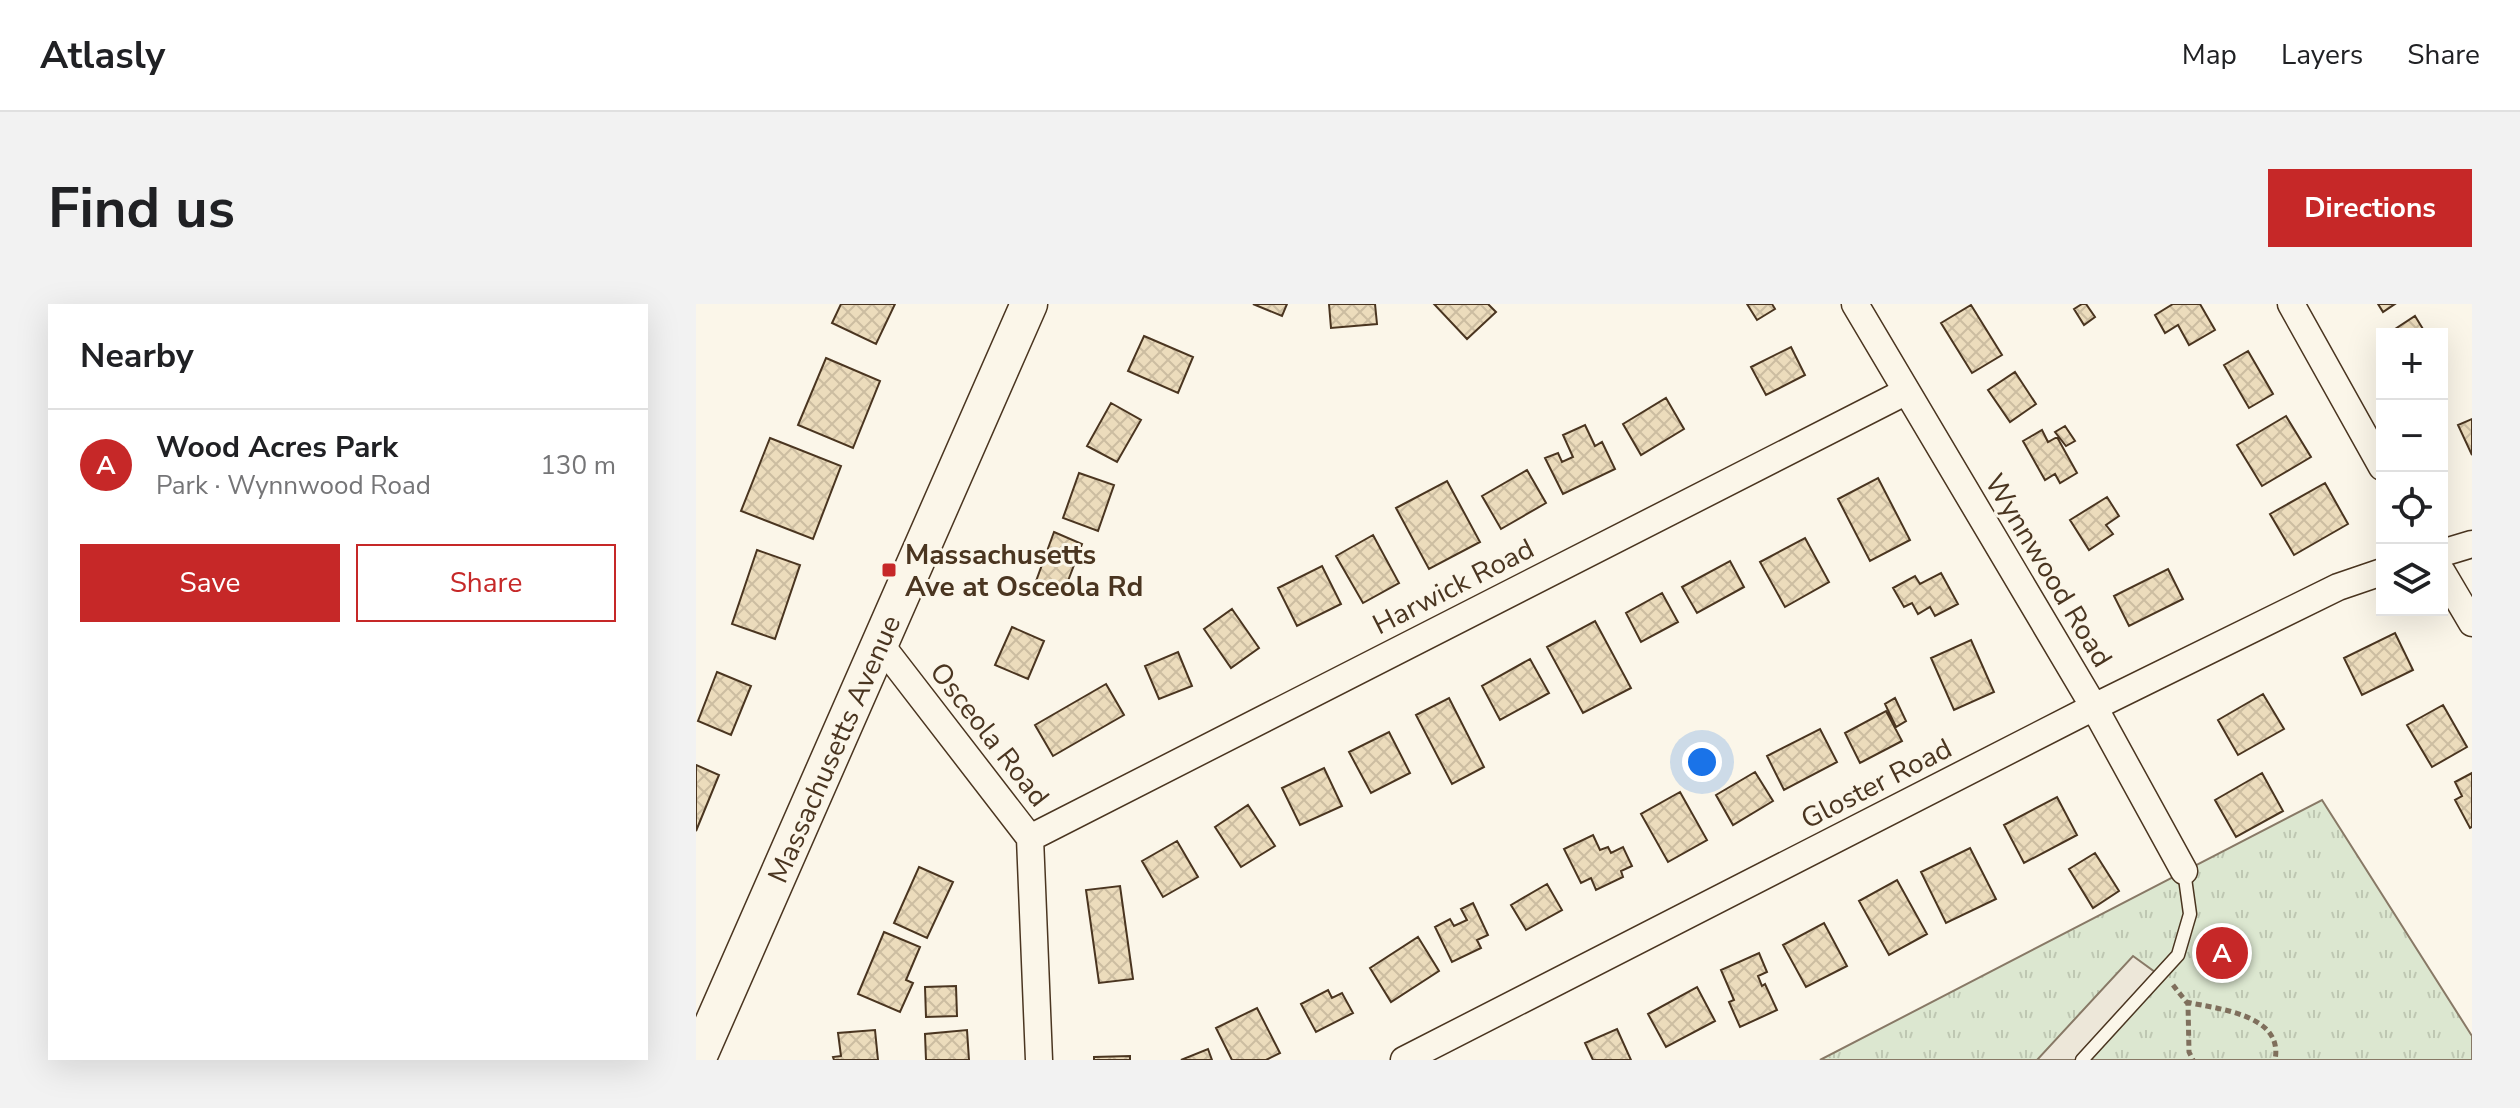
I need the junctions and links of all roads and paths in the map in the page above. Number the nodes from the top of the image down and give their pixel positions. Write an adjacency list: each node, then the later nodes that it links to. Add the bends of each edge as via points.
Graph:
1 (1029, 304): 11 (main road, Massachusetts Avenue)
2 (1855, 304): 4 (street, Wynnwood Road)
3 (2291, 304): 5 (street)
4 (1905, 392): 12 (street, Wynnwood Road); 13 (street, Harwick Road)
5 (2376, 456)
6 (2472, 544): 7 (street)
7 (2448, 551)
8 (2376, 574): 12 (street, Gloster Road, via 2338,587)
9 (2448, 582): 10 (street)
10 (2472, 623)
11 (881, 645): 13 (street, Osceola Road); 15 (main road, Massachusetts Avenue)
12 (2094, 707): 14 (street, Wynnwood Road); 17 (street, Gloster Road)
13 (1030, 838): 16 (street, Osceola Road)
14 (2184, 871): 18 (lane, via 2190,914 2178,955)
15 (697, 1060)
16 (1039, 1060)
17 (1404, 1060)
18 (2082, 1060)
19 (2193, 1060): 20 (path, via 2186,1002 2261,1023 2277,1047)
20 (2275, 1060)

